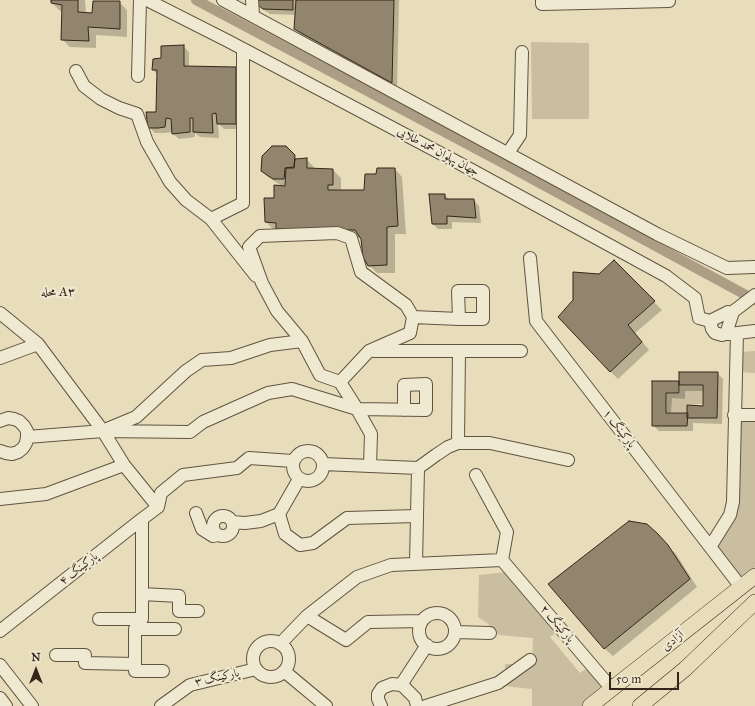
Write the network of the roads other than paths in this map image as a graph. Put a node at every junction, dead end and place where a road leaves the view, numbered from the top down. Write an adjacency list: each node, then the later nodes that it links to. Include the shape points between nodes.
1 (140, 0): 11 (street)
2 (147, 0): 8 (street, جهان پهلوان محمد طلایی)
3 (223, 0): 7 (street)
4 (252, 0): 7 (street)
5 (542, 0): 6 (street, via 542,4)
6 (669, 0)
7 (252, 15): 12 (street)
8 (243, 49): 13 (street, via 243,203); 22 (street, جهان پهلوان محمد طلایی, via 464,165 666,276 695,298 699,318)
9 (522, 52): 12 (street, via 520,135)
10 (76, 71): 13 (street, via 84,86 101,99 137,114 147,142 170,182 186,200)
11 (138, 76)
12 (508, 153): 15 (street, via 657,234 727,268)
13 (211, 220): 16 (street)
14 (530, 258): 55 (street, پارکینگ ۱, via 536,321)
15 (755, 267)
16 (262, 283): 20 (street, via 250,247 260,236 337,233 351,238 361,272 406,304); 25 (street, via 278,311)
17 (755, 295): 19 (street)
18 (0, 313): 26 (street)
19 (730, 314): 22 (street, via 728,312); 24 (street)
20 (413, 317): 21 (street); 27 (street, via 410,333)
21 (459, 319)
22 (710, 321): 24 (street, via 715,333)
23 (755, 331): 24 (street)
24 (732, 334): 34 (street)
25 (302, 341): 31 (street, via 320,375); 37 (street, via 270,345 231,358 202,360 186,371 136,417)
26 (38, 344): 30 (street); 37 (street)
27 (369, 351): 28 (street); 31 (street)
28 (459, 351): 29 (street); 39 (street)
29 (521, 351)
30 (0, 358)
31 (340, 382): 32 (street)
32 (357, 409): 33 (street); 37 (street, via 292,389 268,393 203,422 190,432); 45 (street, via 371,434)
33 (404, 410)
34 (734, 415): 35 (street); 55 (street, via 733,502 730,515)
35 (755, 415)
36 (0, 421): 38 (street, via 8,418 19,421 27,431)
37 (103, 431): 38 (street); 44 (street)
38 (27, 437): 40 (street, via 23,448 18,452 6,454)
39 (458, 443): 41 (street, via 490,443); 46 (street)
40 (0, 451)
41 (568, 460)
42 (293, 461): 43 (street, via 300,453 310,451 318,455); 48 (street, via 293,471); 50 (street, via 249,458 237,468 183,475 161,492)
43 (322, 464): 45 (street); 48 (street, via 321,473 314,480)
44 (124, 465): 49 (street, via 46,494); 50 (street)
45 (370, 466): 46 (street)
46 (418, 468): 53 (street)
47 (476, 475): 56 (street, via 507,532)
48 (299, 479): 52 (street)
49 (0, 500)
50 (158, 507): 54 (street, پارکینگ ۴)
51 (196, 513): 52 (street, via 202,529 213,536 230,534 232,522 261,521)
52 (279, 514): 53 (street, via 285,534 300,545 313,544 347,518)
53 (416, 516): 57 (street)
54 (142, 519): 60 (street); 68 (street, پارکینگ ۴)
55 (710, 547): 59 (street, پارکینگ ۱)
56 (502, 560): 57 (street); 81 (street, پارکینگ ۲)
57 (416, 564): 63 (street, via 391,565 356,577)
58 (755, 576): 59 (main road, آزادی)
59 (741, 587): 81 (main road, آزادی)
60 (142, 594): 62 (street, via 179,596 179,611); 66 (street)
61 (755, 602): 91 (main road, via 685,669)
62 (198, 611)
63 (307, 616): 65 (street, via 346,640 368,622); 71 (street)
64 (99, 619): 66 (street)
65 (422, 621): 69 (street, via 432,614 443,614 452,621); 72 (street, via 419,632)
66 (138, 624): 67 (street); 75 (street)
67 (175, 629)
68 (0, 631)
69 (455, 632): 70 (street); 72 (street, via 454,638 446,647 434,649)
70 (490, 633)
71 (280, 644): 77 (street, via 275,641 264,642 256,649 253,658); 79 (street, via 288,654)
72 (427, 645): 80 (street)
73 (56, 655): 75 (street, via 84,655 84,663)
74 (530, 660): 89 (street, via 498,683)
75 (135, 664): 78 (street, via 135,671)
76 (0, 665): 85 (street)
77 (256, 669): 79 (street, via 266,676); 86 (street, پارکینگ ۳, via 190,684)
78 (163, 671)
79 (284, 671): 87 (street)
80 (401, 684): 83 (street, via 382,688 378,694); 88 (street, via 415,698)
81 (612, 689): 90 (main road, آزادی)
82 (0, 698): 84 (street)
83 (379, 705)
84 (6, 706)
85 (32, 706)
86 (161, 706)
87 (326, 706)
88 (417, 706)
89 (426, 706)
90 (590, 706)
91 (640, 706)

